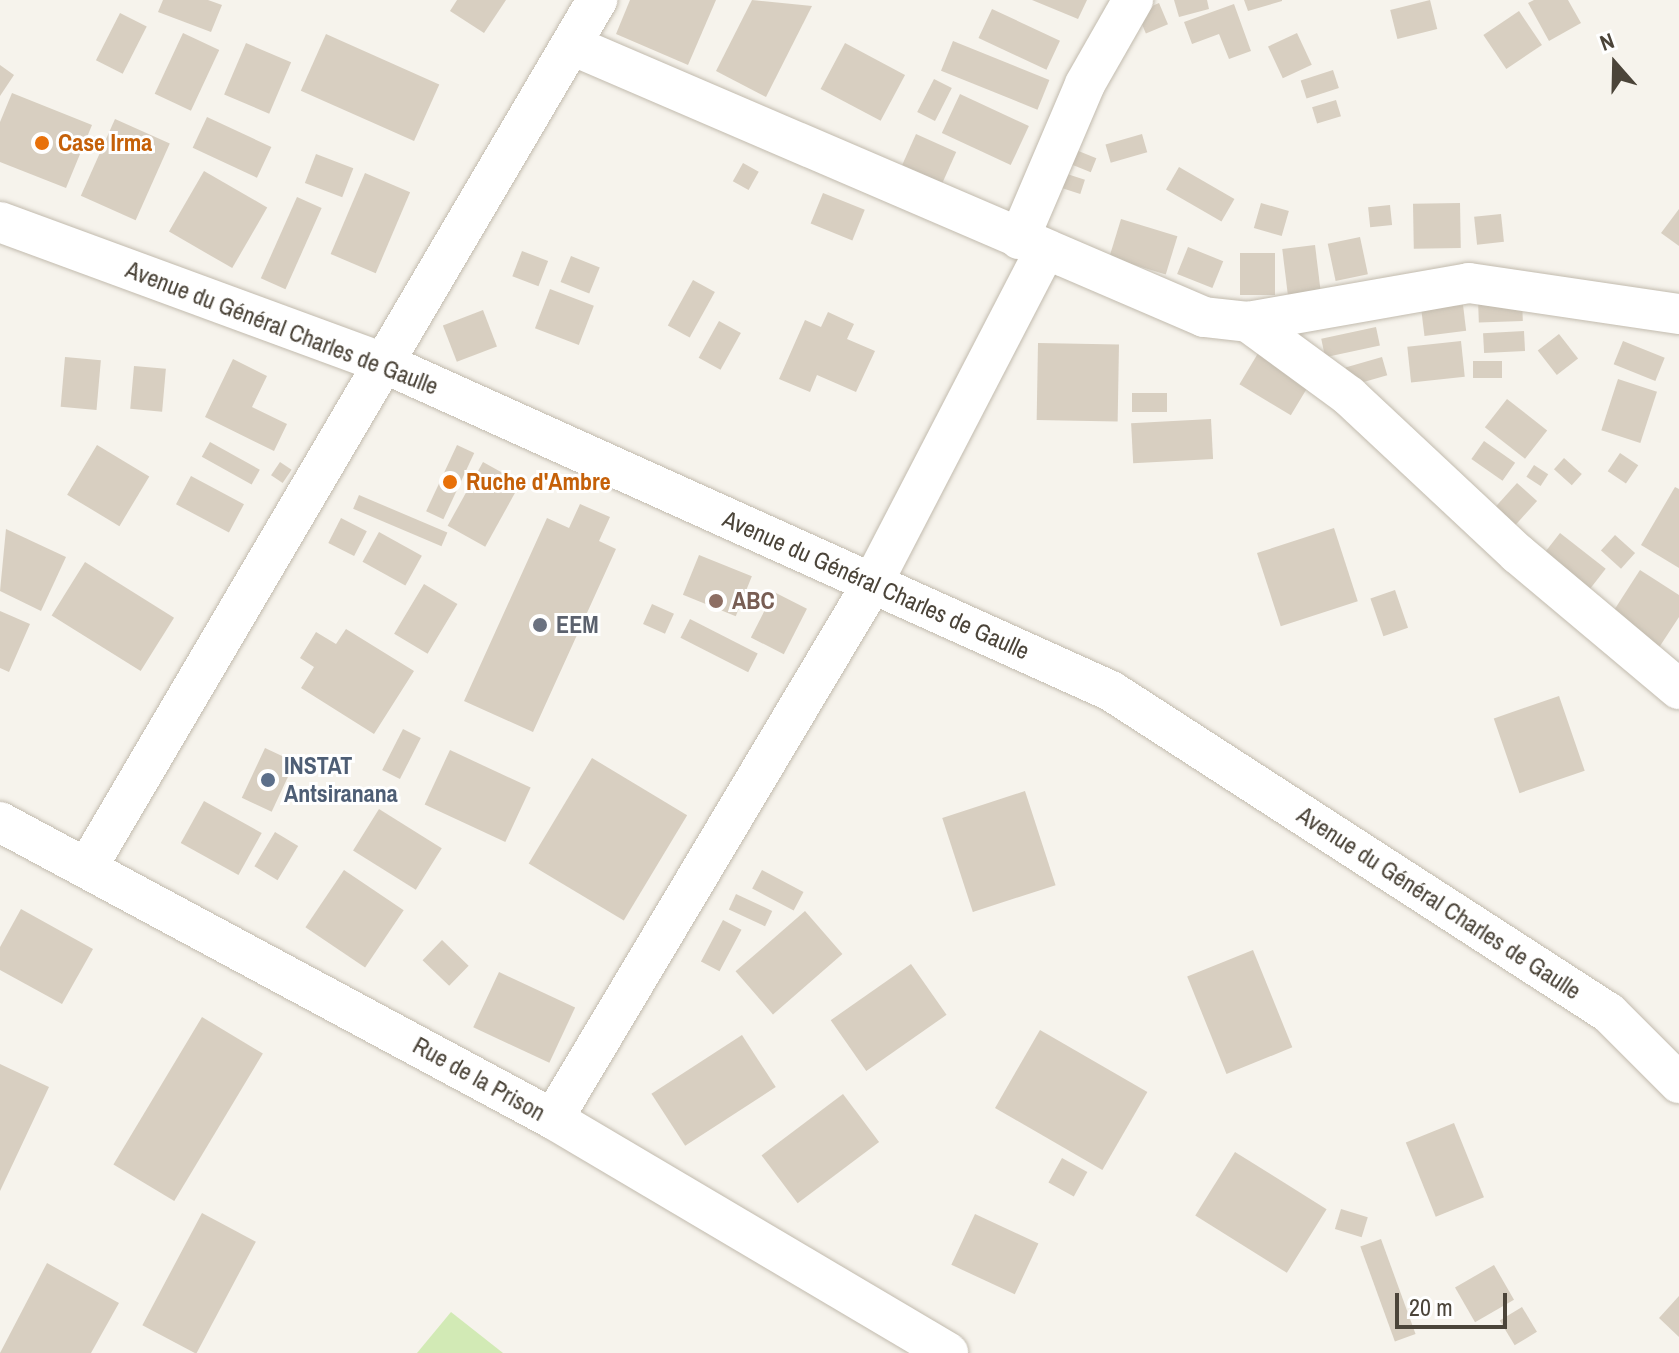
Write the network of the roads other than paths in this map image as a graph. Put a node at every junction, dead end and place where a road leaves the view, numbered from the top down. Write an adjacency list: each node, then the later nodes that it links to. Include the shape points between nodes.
1 (597, 0): 3 (street)
2 (1133, 0): 5 (street, via 1085,84)
3 (576, 47): 5 (street); 8 (street)
4 (0, 222): 8 (street, Avenue du Général Charles de Gaulle)
5 (1031, 246): 7 (street, via 1204,317); 9 (street)
6 (1679, 314): 7 (street, via 1469,283)
7 (1248, 322): 10 (street, via 1349,396 1518,554)
8 (388, 365): 9 (street, Avenue du Général Charles de Gaulle); 12 (street)
9 (872, 584): 13 (street, Avenue du Général Charles de Gaulle, via 1111,691 1609,1013); 14 (street)
10 (1679, 689)
11 (0, 822): 12 (street, Rue de la Prison)
12 (88, 866): 14 (street, Rue de la Prison)
13 (1679, 1083)
14 (553, 1119): 15 (street, Rue de la Prison)
15 (948, 1353)

